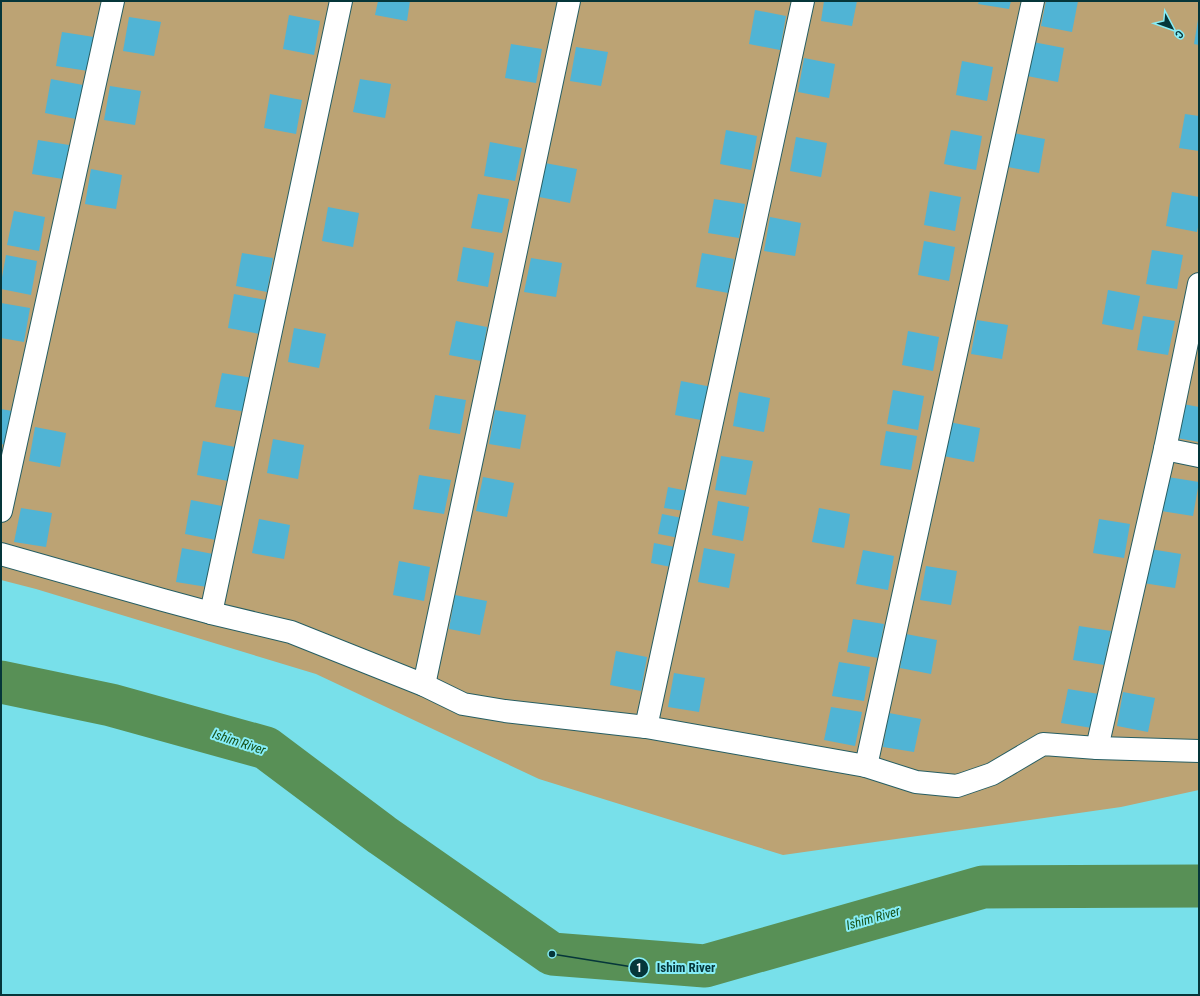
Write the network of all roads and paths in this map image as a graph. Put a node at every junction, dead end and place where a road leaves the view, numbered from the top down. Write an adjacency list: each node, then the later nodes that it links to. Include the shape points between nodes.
1 (113, 1): 9 (street)
2 (341, 1): 11 (street)
3 (569, 1): 12 (street)
4 (804, 1): 13 (street)
5 (1033, 1): 16 (street)
6 (1199, 284): 7 (street)
7 (1165, 449): 8 (street); 14 (street)
8 (1199, 456)
9 (1, 511)
10 (1, 554): 11 (street)
11 (211, 613): 12 (street, via 291,632)
12 (424, 685): 13 (street, via 463,704)
13 (646, 727): 16 (street)
14 (1097, 748): 15 (street); 16 (street, via 1044,744 992,774 957,786 916,782)
15 (1199, 751)
16 (866, 766)

